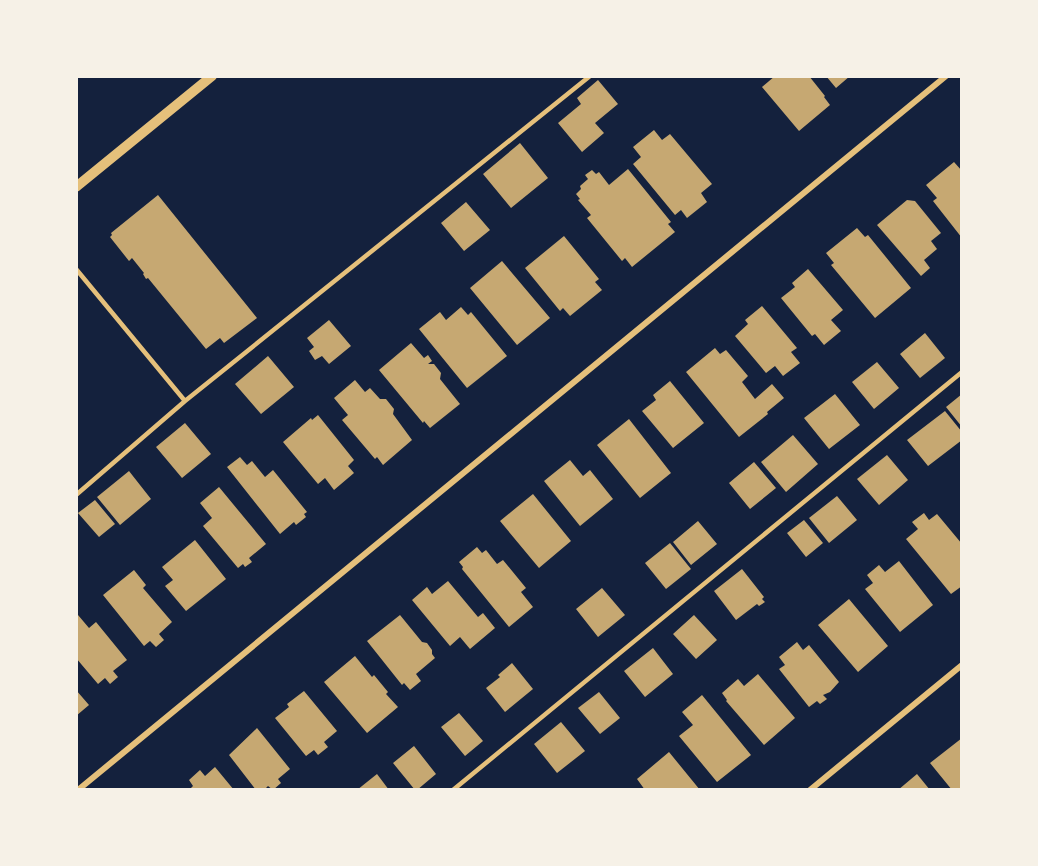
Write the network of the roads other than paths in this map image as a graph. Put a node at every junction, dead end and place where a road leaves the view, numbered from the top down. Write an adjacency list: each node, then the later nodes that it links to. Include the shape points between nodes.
1 (212, 76): 4 (street)
2 (590, 76): 7 (lane)
3 (946, 76): 10 (street)
4 (76, 188)
5 (76, 269): 7 (lane)
6 (962, 372): 11 (lane)
7 (185, 401): 8 (lane)
8 (76, 495)
9 (962, 665): 12 (street)
10 (78, 789)
11 (453, 789)
12 (810, 789)

